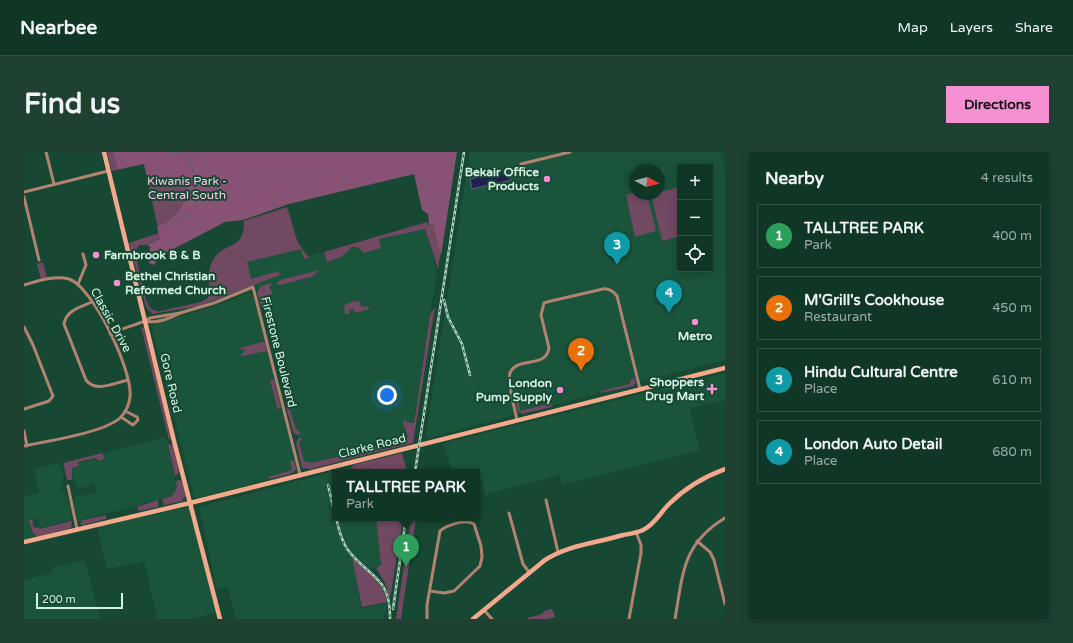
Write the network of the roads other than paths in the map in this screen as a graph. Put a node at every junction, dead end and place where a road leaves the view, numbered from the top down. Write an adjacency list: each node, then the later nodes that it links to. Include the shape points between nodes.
1 (46, 152): 6 (street)
2 (104, 152): 5 (main road, Gore Road)
3 (570, 152): 4 (street)
4 (521, 164)
5 (108, 171): 6 (street); 14 (main road, Gore Road)
6 (54, 184): 7 (street)
7 (24, 192)
8 (24, 197): 10 (street)
9 (83, 254): 11 (street, via 86,265)
10 (39, 260)
11 (78, 284): 12 (street, Classic Drive, via 61,278); 13 (street, Classic Drive)
12 (24, 285)
13 (92, 302): 16 (street, Classic Drive); 18 (street, via 71,312 65,318 64,324 86,380 96,388)
14 (146, 321): 16 (street, Firestone Boulevard); 27 (street, Firestone Boulevard, via 150,323 175,316 253,288); 30 (main road, Gore Road)
15 (24, 327): 20 (street, via 53,396 49,402)
16 (110, 334): 18 (street, Classic Drive, via 121,356)
17 (725, 368): 19 (main road, Clarke Road)
18 (128, 380): 21 (street, Classic Drive, via 130,397)
19 (640, 389): 23 (main road, Clarke Road); 23 (street, via 614,292 603,289 551,301 544,304 541,315 548,353 543,359 515,366 511,372)
20 (24, 409)
21 (125, 411): 22 (street, Classic Drive); 22 (street, via 138,420 133,425)
22 (121, 417): 25 (street, Classic Drive, via 112,425)
23 (517, 420): 27 (main road, Clarke Road)
24 (24, 431): 25 (street, Classic Drive)
25 (26, 446)
26 (725, 468): 34 (main road, via 688,487 655,521)
27 (300, 474): 30 (main road, Clarke Road)
28 (68, 486): 33 (street)
29 (546, 500): 37 (street)
30 (190, 503): 33 (main road, Clarke Road); 42 (main road, Gore Road)
31 (509, 513): 38 (street, via 523,564)
32 (725, 518): 36 (street)
33 (77, 529): 35 (main road, Clarke Road)
34 (636, 532): 37 (main road); 46 (street, via 641,545)
35 (24, 542)
36 (696, 542): 40 (street, via 710,552 714,560); 47 (street, via 684,565)
37 (558, 552): 38 (main road)
38 (529, 572): 41 (main road)
39 (430, 591): 39 (street, via 440,531 445,526 467,522 474,524 481,546 480,566 454,591); 43 (street)
40 (725, 604)
41 (484, 610): 44 (main road); 45 (street)
42 (220, 619)
43 (427, 619)
44 (474, 619)
45 (492, 619)
46 (629, 619)
47 (675, 619)

